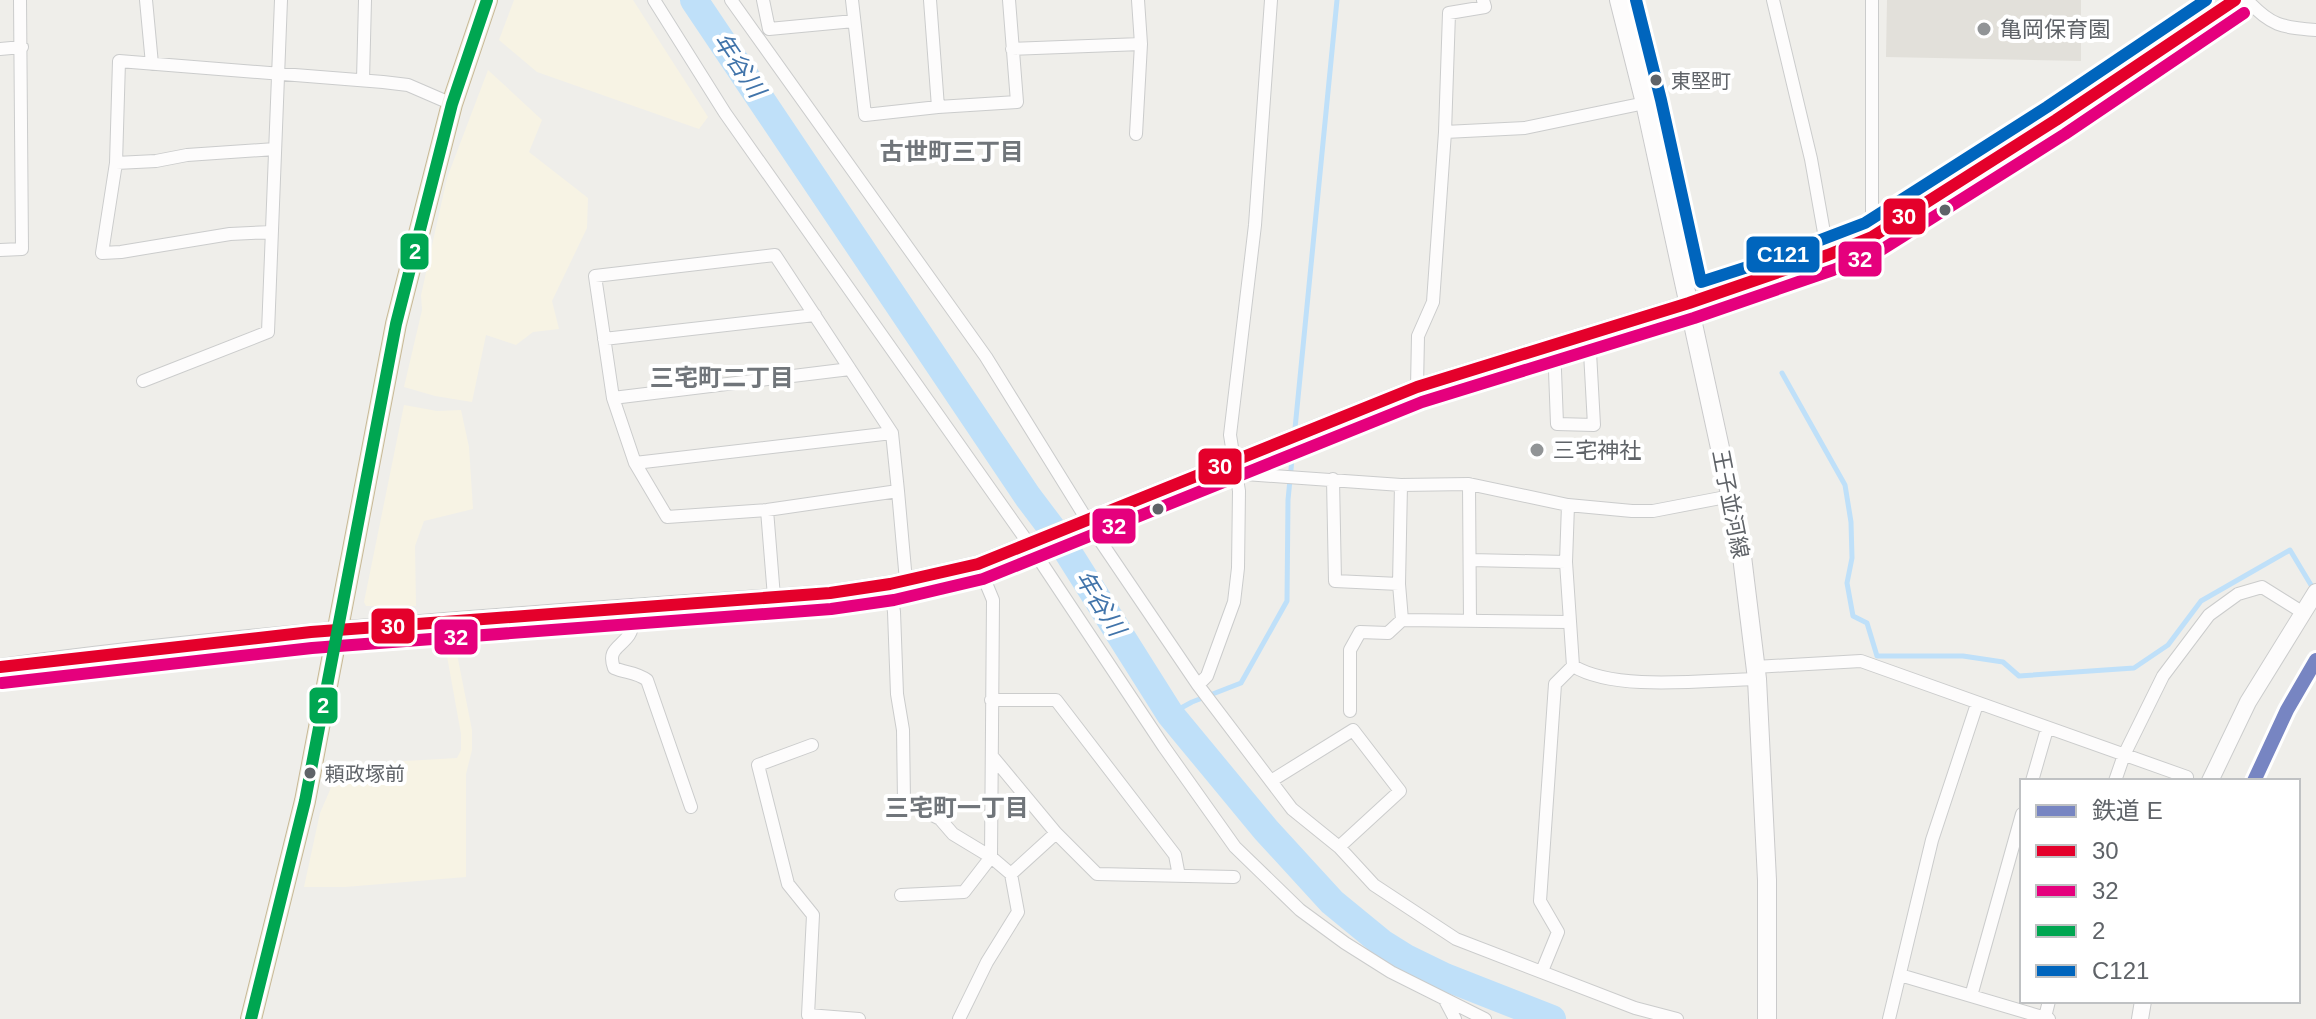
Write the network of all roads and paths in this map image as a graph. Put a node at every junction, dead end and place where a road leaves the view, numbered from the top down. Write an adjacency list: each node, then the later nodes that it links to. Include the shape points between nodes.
1 (20, 0): 23 (street)
2 (146, 0): 26 (street)
3 (281, 0): 27 (street)
4 (365, 0): 28 (street)
5 (487, 0): 30 (highway)
6 (654, 0): 60 (street, via 844,285)
7 (731, 0): 59 (street, via 986,357)
8 (763, 0): 20 (street, via 769,29)
9 (852, 0): 20 (street)
10 (930, 0): 31 (street)
11 (1009, 0): 25 (street)
12 (1138, 0): 22 (street)
13 (1271, 0): 50 (street, via 1255,225 1230,435)
14 (1483, 0): 32 (street, via 1485,7 1449,13)
15 (1619, 0): 29 (main road, 王子並河線)
16 (1773, 0): 39 (street)
17 (1872, 0): 37 (street)
18 (2235, 0): 37 (street)
19 (2247, 0): 21 (street, via 2280,27)
20 (854, 21): 31 (street, via 865,115)
21 (2316, 30)
22 (1141, 44): 25 (street); 33 (street)
23 (22, 47): 24 (street); 38 (street, via 22,249)
24 (0, 49)
25 (1012, 49): 31 (street, via 1017,102)
26 (152, 64): 27 (street); 35 (street, via 119,61)
27 (278, 74): 28 (street); 34 (street)
28 (363, 80): 30 (street, via 408,85)
29 (1645, 103): 32 (street, via 1525,128); 40 (main road, 王子並河線)
30 (452, 104): 73 (highway, via 396,324)
31 (938, 107)
32 (1445, 132): 47 (street, via 1433,302 1418,336)
33 (1136, 134)
34 (275, 149): 35 (street); 36 (street)
35 (116, 163): 36 (street, via 102,253)
36 (272, 232): 46 (street, via 268,332)
37 (1872, 237): 39 (street)
38 (0, 250)
39 (1828, 255): 40 (street)
40 (1689, 303): 42 (street); 56 (main road, 王子並河線)
41 (815, 315): 43 (street); 43 (street, via 775,255 595,276); 45 (street)
42 (1589, 334): 44 (street); 44 (street, via 1594,425 1557,424)
43 (604, 339): 48 (street)
44 (1554, 344): 47 (street)
45 (850, 369): 48 (street); 49 (street)
46 (143, 381)
47 (1417, 387): 50 (street)
48 (613, 398): 51 (street)
49 (892, 433): 51 (street); 55 (street)
50 (1233, 462): 52 (street, via 1245,474); 59 (street); 77 (street, via 1239,491 1234,602 1207,676)
51 (635, 463): 58 (street, via 667,517)
52 (1333, 479): 54 (street); 65 (street, via 1335,581)
53 (1469, 484): 54 (street); 57 (street); 61 (street)
54 (1401, 485): 65 (street)
55 (898, 491): 58 (street); 64 (street)
56 (1731, 496): 57 (street, via 1653,511); 76 (main road, 王子並河線)
57 (1568, 505): 62 (street)
58 (767, 510): 67 (street)
59 (1081, 522): 60 (street); 77 (street)
60 (1033, 542): 63 (street); 102 (street, via 1235,847 1311,918 1391,972)
61 (1470, 560): 62 (street); 71 (street)
62 (1566, 562): 72 (street)
63 (978, 564): 64 (street); 78 (street, via 993,600)
64 (898, 582): 67 (street); 94 (street, via 894,612 904,801 940,819 953,834)
65 (1399, 584): 70 (street)
66 (2316, 592): 69 (street)
67 (774, 597): 68 (street)
68 (635, 608): 73 (street); 90 (street, via 630,634 613,649 611,659 614,668 647,680)
69 (2302, 612): 83 (street, via 2262,587 2238,594 2209,615 2163,676); 88 (street, via 2248,702)
70 (1402, 620): 71 (street); 80 (street, via 1388,633 1360,632 1350,650)
71 (1470, 621): 72 (street)
72 (1569, 622): 74 (street)
73 (337, 632): 75 (street, via 133,648); 104 (highway, via 305,801)
74 (1573, 666): 76 (street, via 1617,682); 99 (street, via 1555,684 1540,901 1558,932)
75 (0, 667)
76 (1756, 673): 79 (street, via 1861,661); 110 (main road, 王子並河線, via 1767,880)
77 (1198, 685): 89 (street)
78 (991, 700): 84 (street); 96 (street, via 1056,700 1175,855)
79 (1977, 704): 81 (street); 100 (street, via 1932,840)
80 (1350, 711)
81 (2047, 729): 83 (street); 86 (street)
82 (812, 745): 105 (street, via 758,765 788,884 813,915 808,1015)
83 (2124, 755): 85 (street); 87 (street)
84 (992, 756): 92 (street); 94 (street)
85 (2187, 777)
86 (2033, 779)
87 (2116, 779)
88 (2211, 779)
89 (1271, 781): 93 (street, via 1292,809); 93 (street, via 1353,730 1400,791)
90 (691, 807)
91 (2020, 821): 101 (street)
92 (1056, 833): 95 (street); 96 (street, via 1097,874)
93 (1339, 847): 99 (street, via 1374,885 1456,939)
94 (991, 857): 95 (street); 98 (street, via 964,892)
95 (1011, 874): 106 (street, via 1018,912)
96 (1179, 876): 97 (street)
97 (1234, 877)
98 (901, 895)
99 (1542, 971): 109 (street)
100 (1900, 975): 101 (street); 111 (street)
101 (1971, 996): 103 (street)
102 (1445, 1000): 107 (street); 108 (street)
103 (2047, 1018)
104 (251, 1019)
105 (859, 1019)
106 (959, 1019)
107 (1455, 1019)
108 (1485, 1019)
109 (1677, 1019)
110 (1767, 1019)
111 (1889, 1019)

